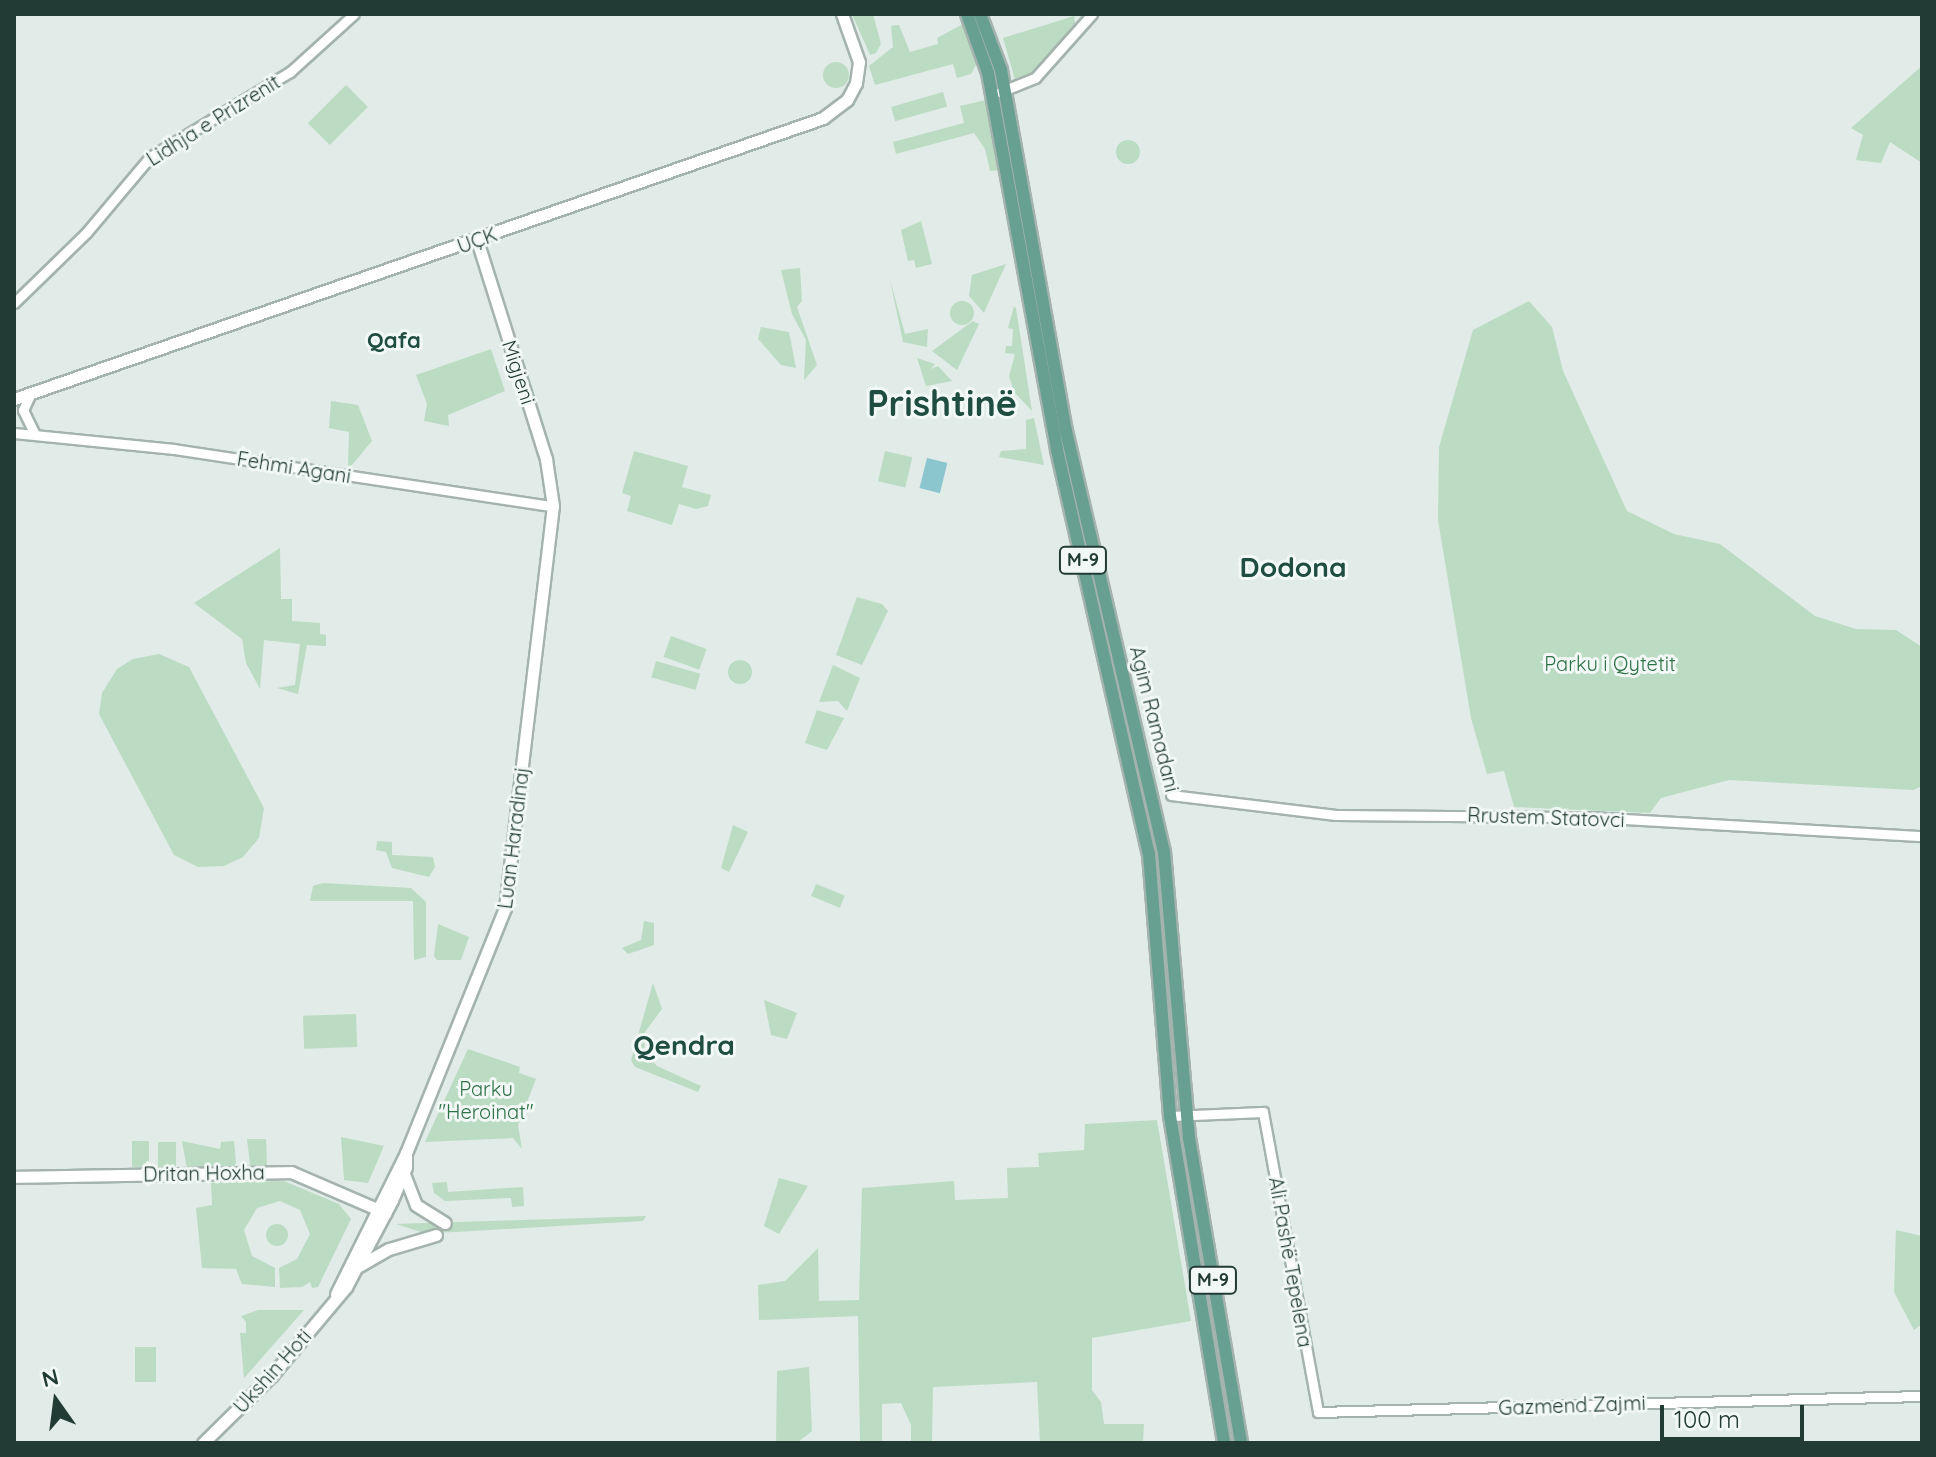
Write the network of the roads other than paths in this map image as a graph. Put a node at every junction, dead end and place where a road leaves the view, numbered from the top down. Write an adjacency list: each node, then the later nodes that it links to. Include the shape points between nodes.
1 (354, 14): 8 (street, Lidhja e Prizrenit, via 290,72 150,157 86,233)
2 (842, 14): 7 (main road, UÇK, via 859,62 852,93 833,112)
3 (967, 14): 6 (main road, Agim Ramadani / M-9)
4 (980, 14): 6 (main road, Agim Ramadani / M-9, via 993,40)
5 (1092, 14): 6 (street, via 1048,67 1024,85)
6 (999, 92): 9 (main road, Agim Ramadani / M-9)
7 (477, 240): 10 (main road, UÇK); 15 (main road, Migjeni, via 546,459)
8 (14, 303)
9 (1035, 306): 18 (main road, Agim Ramadani / M-9, via 1149,854); 19 (main road, Agim Ramadani / M-9, via 1154,798 1167,877)
10 (31, 393): 11 (main road, UÇK); 14 (street, via 23,410)
11 (14, 399)
12 (14, 425): 14 (street, Fehmi Agani)
13 (14, 433): 14 (street, Fehmi Agani)
14 (34, 433): 15 (street, Fehmi Agani)
15 (553, 506): 20 (main road, Luan Haradinaj, via 504,916)
16 (1171, 795): 17 (street, Rrustem Statovci, via 1336,815 1590,817)
17 (1922, 836)
18 (1170, 1116): 19 (street); 31 (main road, Agim Ramadani / M-9)
19 (1186, 1116): 29 (street, Ali Pashë Tepelena, via 1263,1112); 32 (main road, Agim Ramadani / M-9)
20 (406, 1153): 21 (main road, Luan Haradinaj); 23 (main road, Luan Haradinaj)
21 (404, 1173): 23 (main road, Luan Haradinaj); 24 (main road, via 416,1205)
22 (14, 1177): 23 (main road, Dritan Hoxha, via 291,1172)
23 (379, 1216): 26 (main road, Ukshin Hoti); 27 (main road, Ukshin Hoti)
24 (445, 1223)
25 (436, 1235): 26 (main road, via 389,1249)
26 (358, 1266): 27 (main road, Ukshin Hoti)
27 (336, 1294): 30 (main road, Ukshin Hoti, via 272,1375)
28 (1922, 1396): 29 (street, Gazmend Zajmi)
29 (1318, 1412)
30 (203, 1443)
31 (1224, 1443)
32 (1241, 1443)

